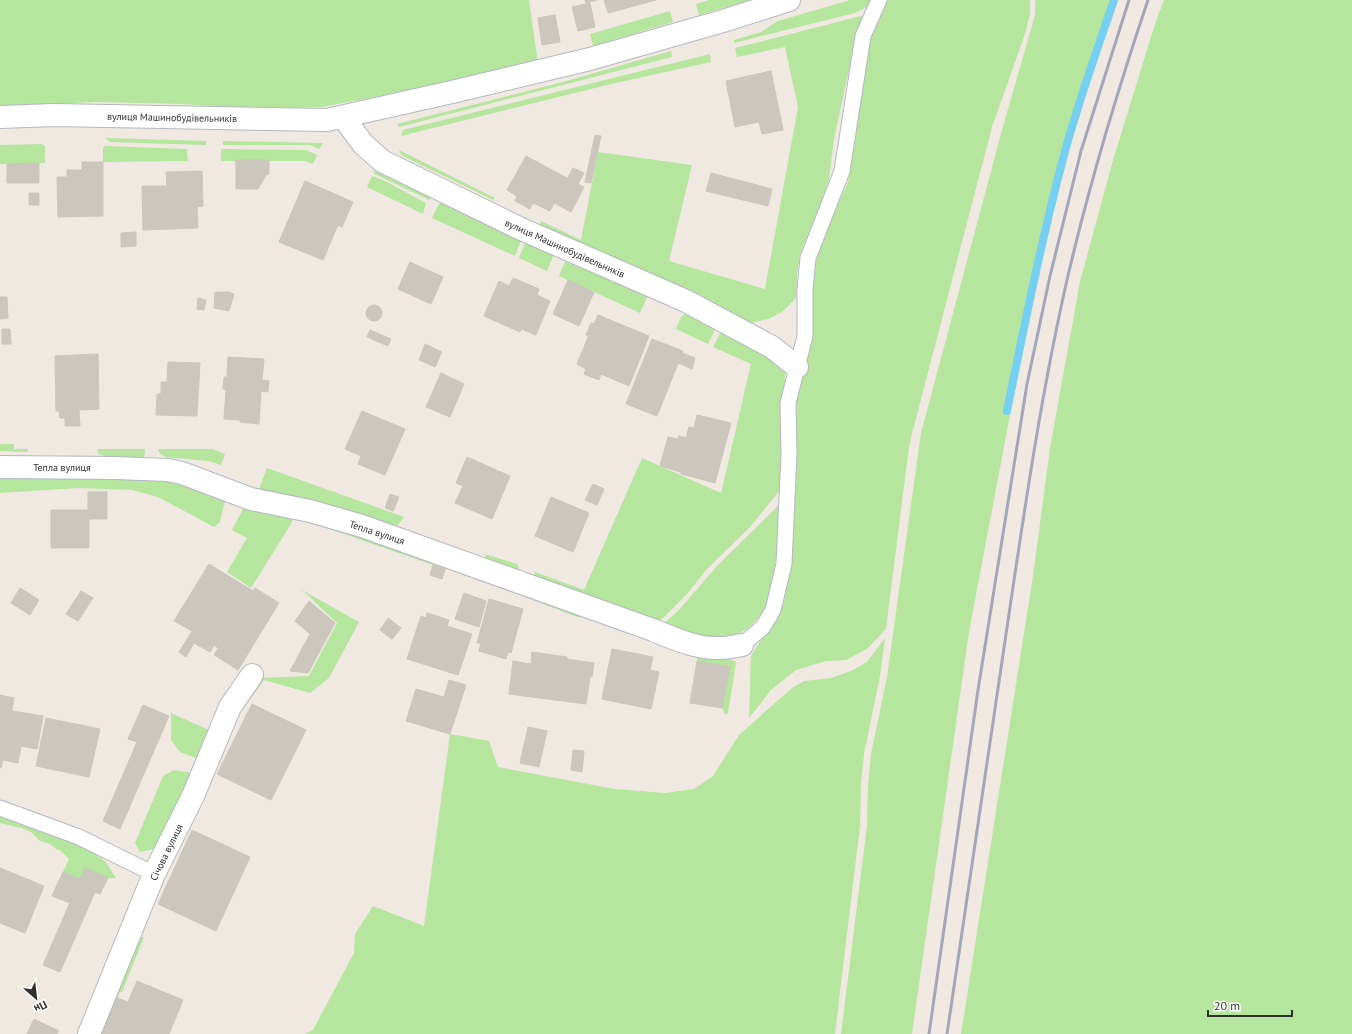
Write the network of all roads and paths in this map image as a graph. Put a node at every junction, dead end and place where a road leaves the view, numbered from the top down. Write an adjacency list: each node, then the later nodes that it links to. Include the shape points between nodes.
1 (789, 0): 4 (street, вулиця Машинобудівельників, via 590,59)
2 (879, 0): 5 (lane, via 863,36 842,171 808,258 805,336)
3 (0, 117): 4 (street, вулиця Машинобудівельників, via 54,115 327,120)
4 (343, 117): 5 (street, вулиця Машинобудівельників, via 363,144 382,161 519,228 686,301 772,347)
5 (797, 368): 7 (lane, via 788,403 789,453 784,564 773,610 763,627)
6 (0, 467): 7 (street, Тепла вулиця, via 116,468 182,473 251,499 310,511 376,531 654,630 683,643 703,648)
7 (742, 645)
8 (252, 675): 10 (street, Січова вулиця, via 230,707 193,796)
9 (0, 808): 10 (lane, via 79,837)
10 (154, 874): 11 (street, Січова вулиця)
11 (89, 1034)

